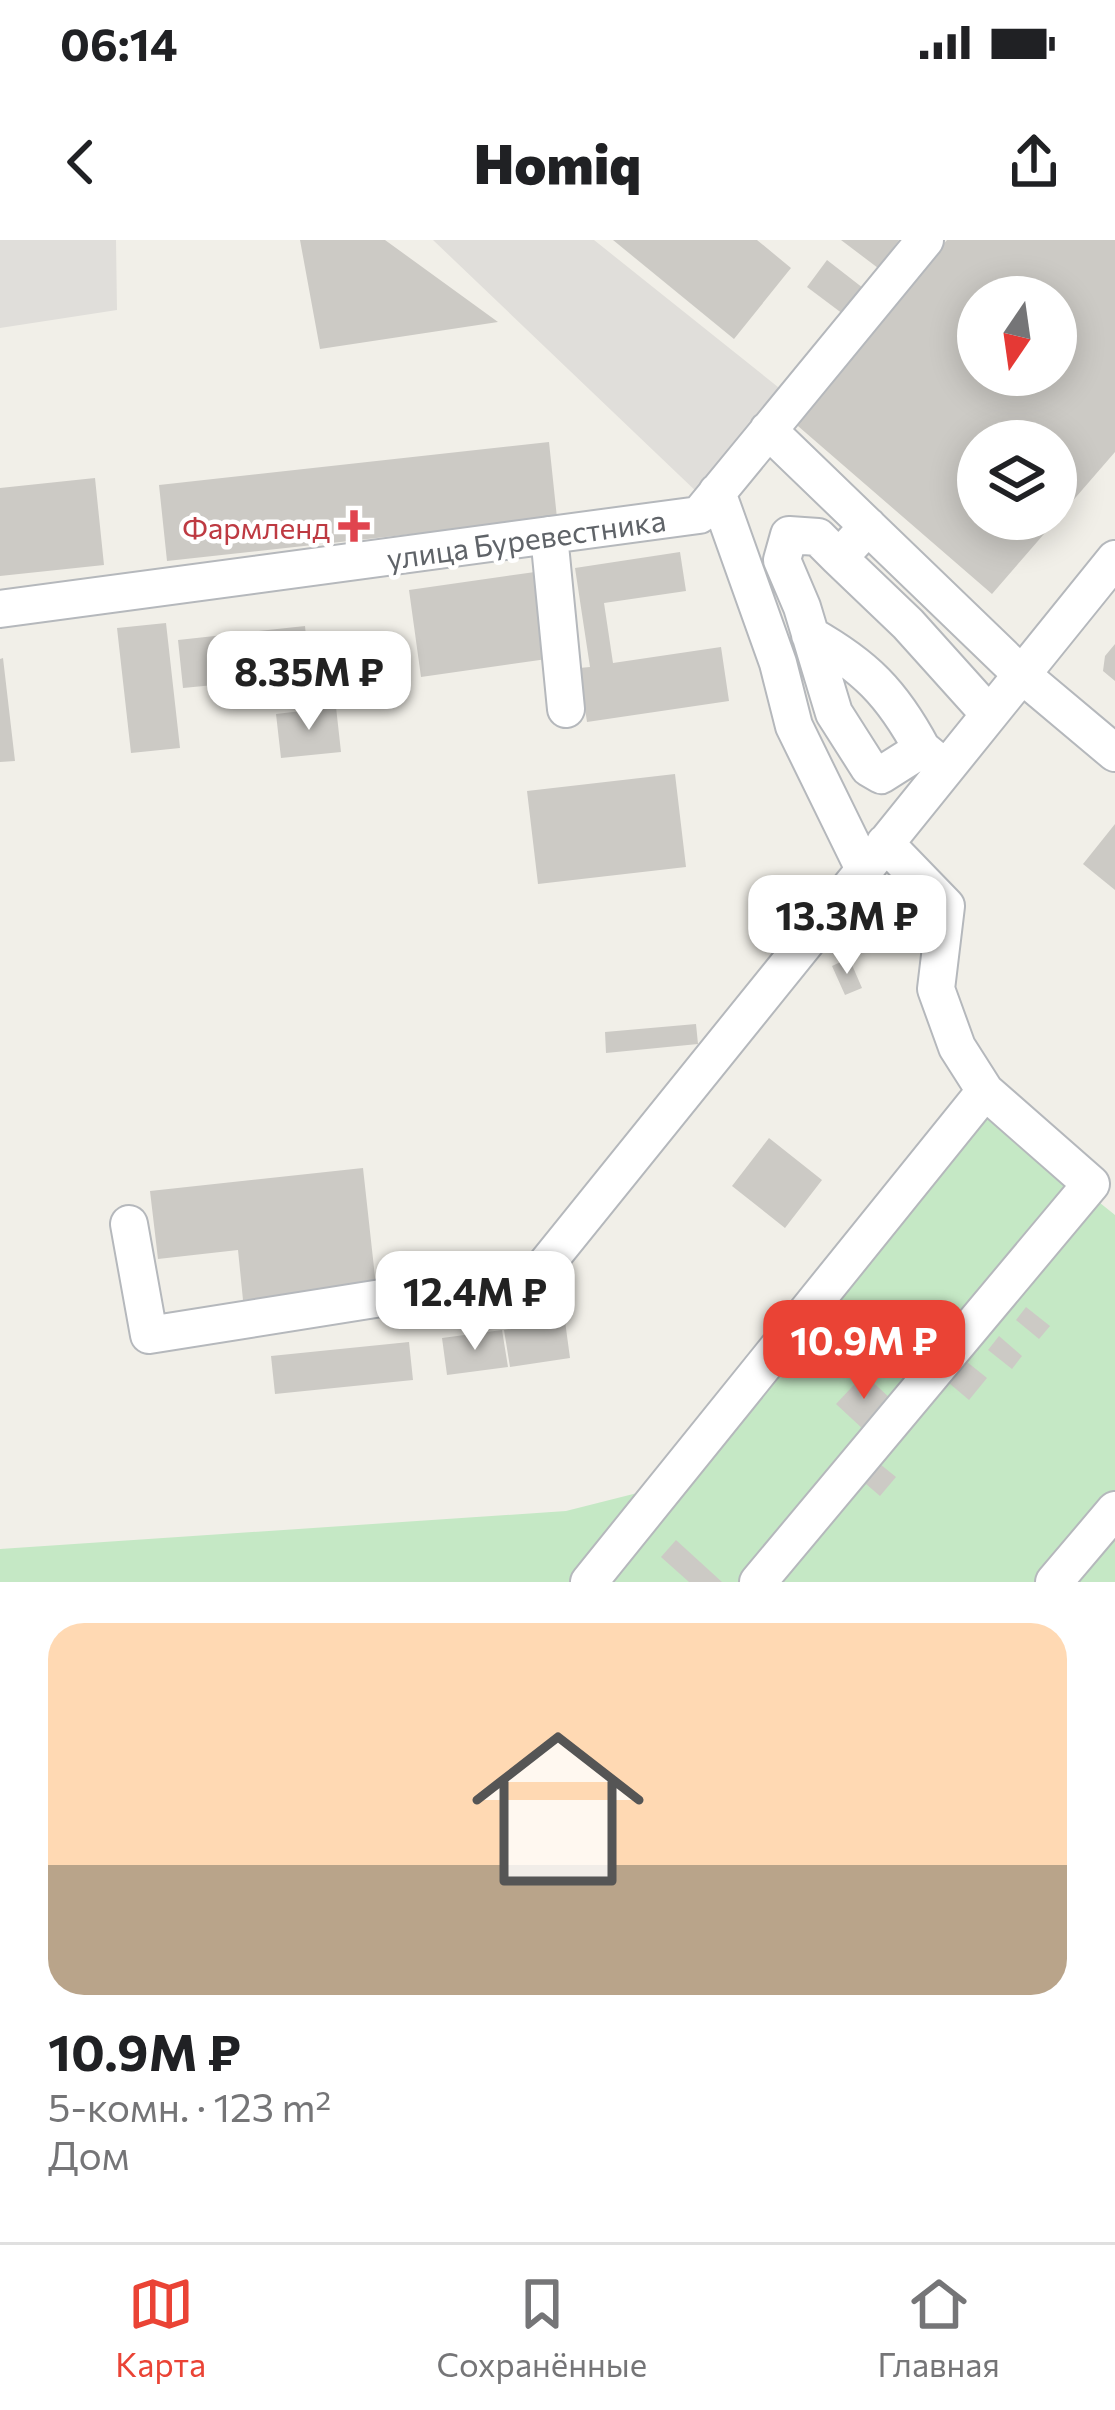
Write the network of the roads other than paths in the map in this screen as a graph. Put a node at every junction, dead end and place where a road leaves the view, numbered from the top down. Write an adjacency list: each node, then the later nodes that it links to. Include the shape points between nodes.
1 (925, 240): 2 (street, улица Буревестника)
2 (768, 430): 3 (street, улица Буревестника); 4 (street)
3 (717, 492): 5 (street, улица Буревестника, via 699,514); 15 (street, via 794,726)
4 (868, 526): 6 (street); 10 (street)
5 (549, 535): 8 (street, улица Буревестника); 11 (street)
6 (839, 557): 9 (street, via 818,537 789,535 782,560); 12 (street)
7 (1115, 559): 10 (street)
8 (0, 609)
9 (810, 634): 14 (street, via 853,659); 14 (street, via 834,712 869,768 880,776)
10 (1021, 674): 12 (street); 13 (street)
11 (566, 709)
12 (989, 714): 14 (street)
13 (1115, 753)
14 (934, 759): 15 (street)
15 (874, 856): 16 (street, via 946,906 936,989 956,1047); 18 (street, via 539,1273 148,1335)
16 (985, 1091): 17 (street); 20 (street)
17 (1103, 1193): 21 (street)
18 (129, 1224)
19 (1115, 1510): 22 (street)
20 (589, 1582)
21 (758, 1582)
22 (1054, 1582)

